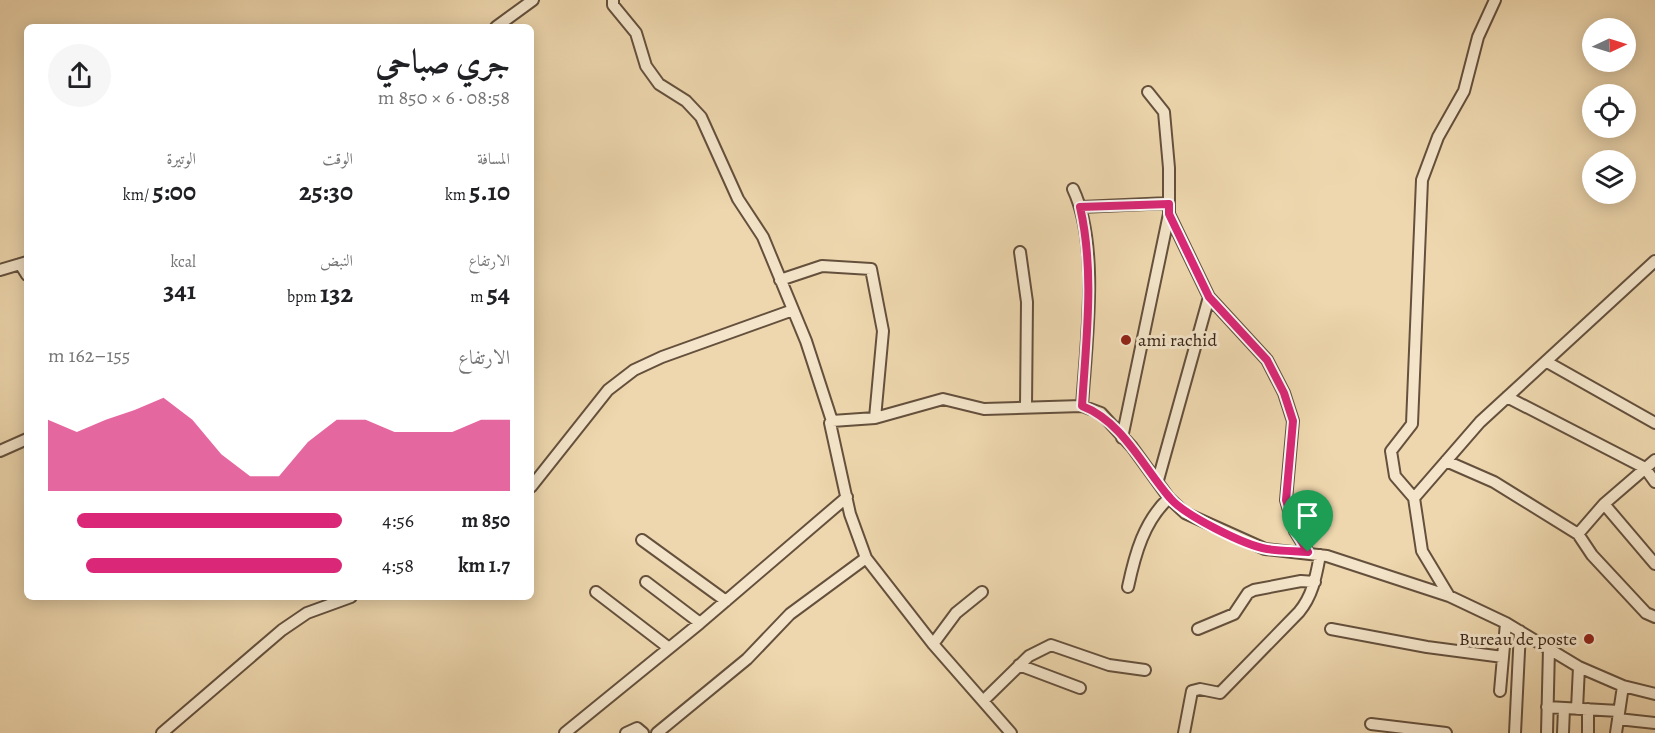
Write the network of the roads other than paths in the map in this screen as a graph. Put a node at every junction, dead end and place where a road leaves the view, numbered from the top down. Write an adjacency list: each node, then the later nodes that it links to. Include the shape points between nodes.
1 (533, 0): 5 (street)
2 (602, 0): 4 (street)
3 (1495, 0): 35 (street, via 1478,37 1464,92 1437,137 1422,180 1413,424 1391,451 1395,476)
4 (613, 3): 14 (street, via 636,33 646,66 659,84 686,101 701,117 738,199 763,237)
5 (500, 24)
6 (1148, 92): 9 (street, via 1164,112)
7 (1073, 189): 8 (street)
8 (1080, 207): 9 (street); 20 (street, via 1087,236 1088,299)
9 (1169, 209): 15 (street); 24 (street)
10 (1020, 252): 19 (street, via 1027,302)
11 (1655, 261): 17 (street)
12 (23, 263): 13 (street)
13 (0, 270)
14 (780, 280): 16 (street); 21 (street, via 822,266 871,270 883,330)
15 (1209, 297): 30 (street); 39 (street, via 1267,360 1284,393 1293,421 1286,500 1295,531)
16 (793, 310): 22 (street); 32 (street, via 634,370 608,390)
17 (1547, 362): 18 (street); 23 (street)
18 (1507, 397): 28 (street); 29 (street)
19 (1026, 406): 20 (street); 21 (street, via 984,409 944,399)
20 (1082, 406): 24 (street, via 1101,413)
21 (876, 418): 22 (street)
22 (832, 421): 33 (street)
23 (1655, 423)
24 (1122, 438): 30 (street)
25 (24, 440): 26 (street)
26 (0, 451)
27 (1655, 460): 29 (street)
28 (1446, 461): 35 (street); 37 (street, via 1494,482)
29 (1645, 468): 31 (street); 36 (street)
30 (1158, 480): 34 (street)
31 (1655, 482)
32 (534, 483)
33 (847, 497): 41 (street); 50 (street)
34 (1169, 498): 39 (street, via 1185,513 1265,549); 45 (street, via 1145,531)
35 (1414, 498): 48 (street, via 1422,550)
36 (1604, 504): 37 (street); 42 (street)
37 (1578, 534): 51 (street, via 1592,555)
38 (642, 540): 50 (street)
39 (1308, 552): 40 (street)
40 (1320, 555): 44 (street); 48 (street)
41 (866, 558): 57 (street); 81 (street, via 790,614 739,666)
42 (1655, 564)
43 (646, 582): 52 (street)
44 (1315, 582): 55 (street, via 1254,590 1234,614); 82 (street, via 1299,612 1220,693 1192,691)
45 (1128, 587)
46 (596, 592): 58 (street)
47 (982, 592): 57 (street, via 956,613)
48 (1449, 596): 53 (street)
49 (343, 600): 77 (street, via 307,614 282,630)
50 (726, 601): 52 (street)
51 (1655, 617)
52 (700, 623): 58 (street)
53 (1506, 623): 56 (street); 60 (street)
54 (1331, 628): 60 (street)
55 (1198, 629)
56 (1520, 631): 59 (street); 84 (street)
57 (933, 644): 68 (street)
58 (669, 648): 78 (street)
59 (1549, 648): 62 (street); 69 (street)
60 (1503, 657): 66 (street)
61 (1019, 665): 63 (street, via 1051,645 1109,665); 65 (street); 68 (street)
62 (1579, 667): 64 (street); 71 (street)
63 (1145, 670)
64 (1623, 686): 67 (street); 72 (street)
65 (1080, 688)
66 (1500, 691)
67 (1655, 694)
68 (983, 701): 76 (street)
69 (1547, 707): 70 (street); 85 (street)
70 (1564, 708): 71 (street); 86 (street)
71 (1582, 709): 72 (street); 87 (street)
72 (1618, 715): 73 (street); 88 (street)
73 (1655, 723): 89 (street)
74 (1371, 724): 75 (street)
75 (1391, 730): 83 (street)
76 (1006, 731)
77 (162, 733)
78 (565, 733)
79 (626, 733): 80 (street, via 637,728)
80 (643, 733)
81 (657, 733)
82 (1184, 733)
83 (1446, 733)
84 (1515, 733)
85 (1547, 733)
86 (1563, 733)
87 (1588, 733)
88 (1616, 733)
89 (1654, 733)

